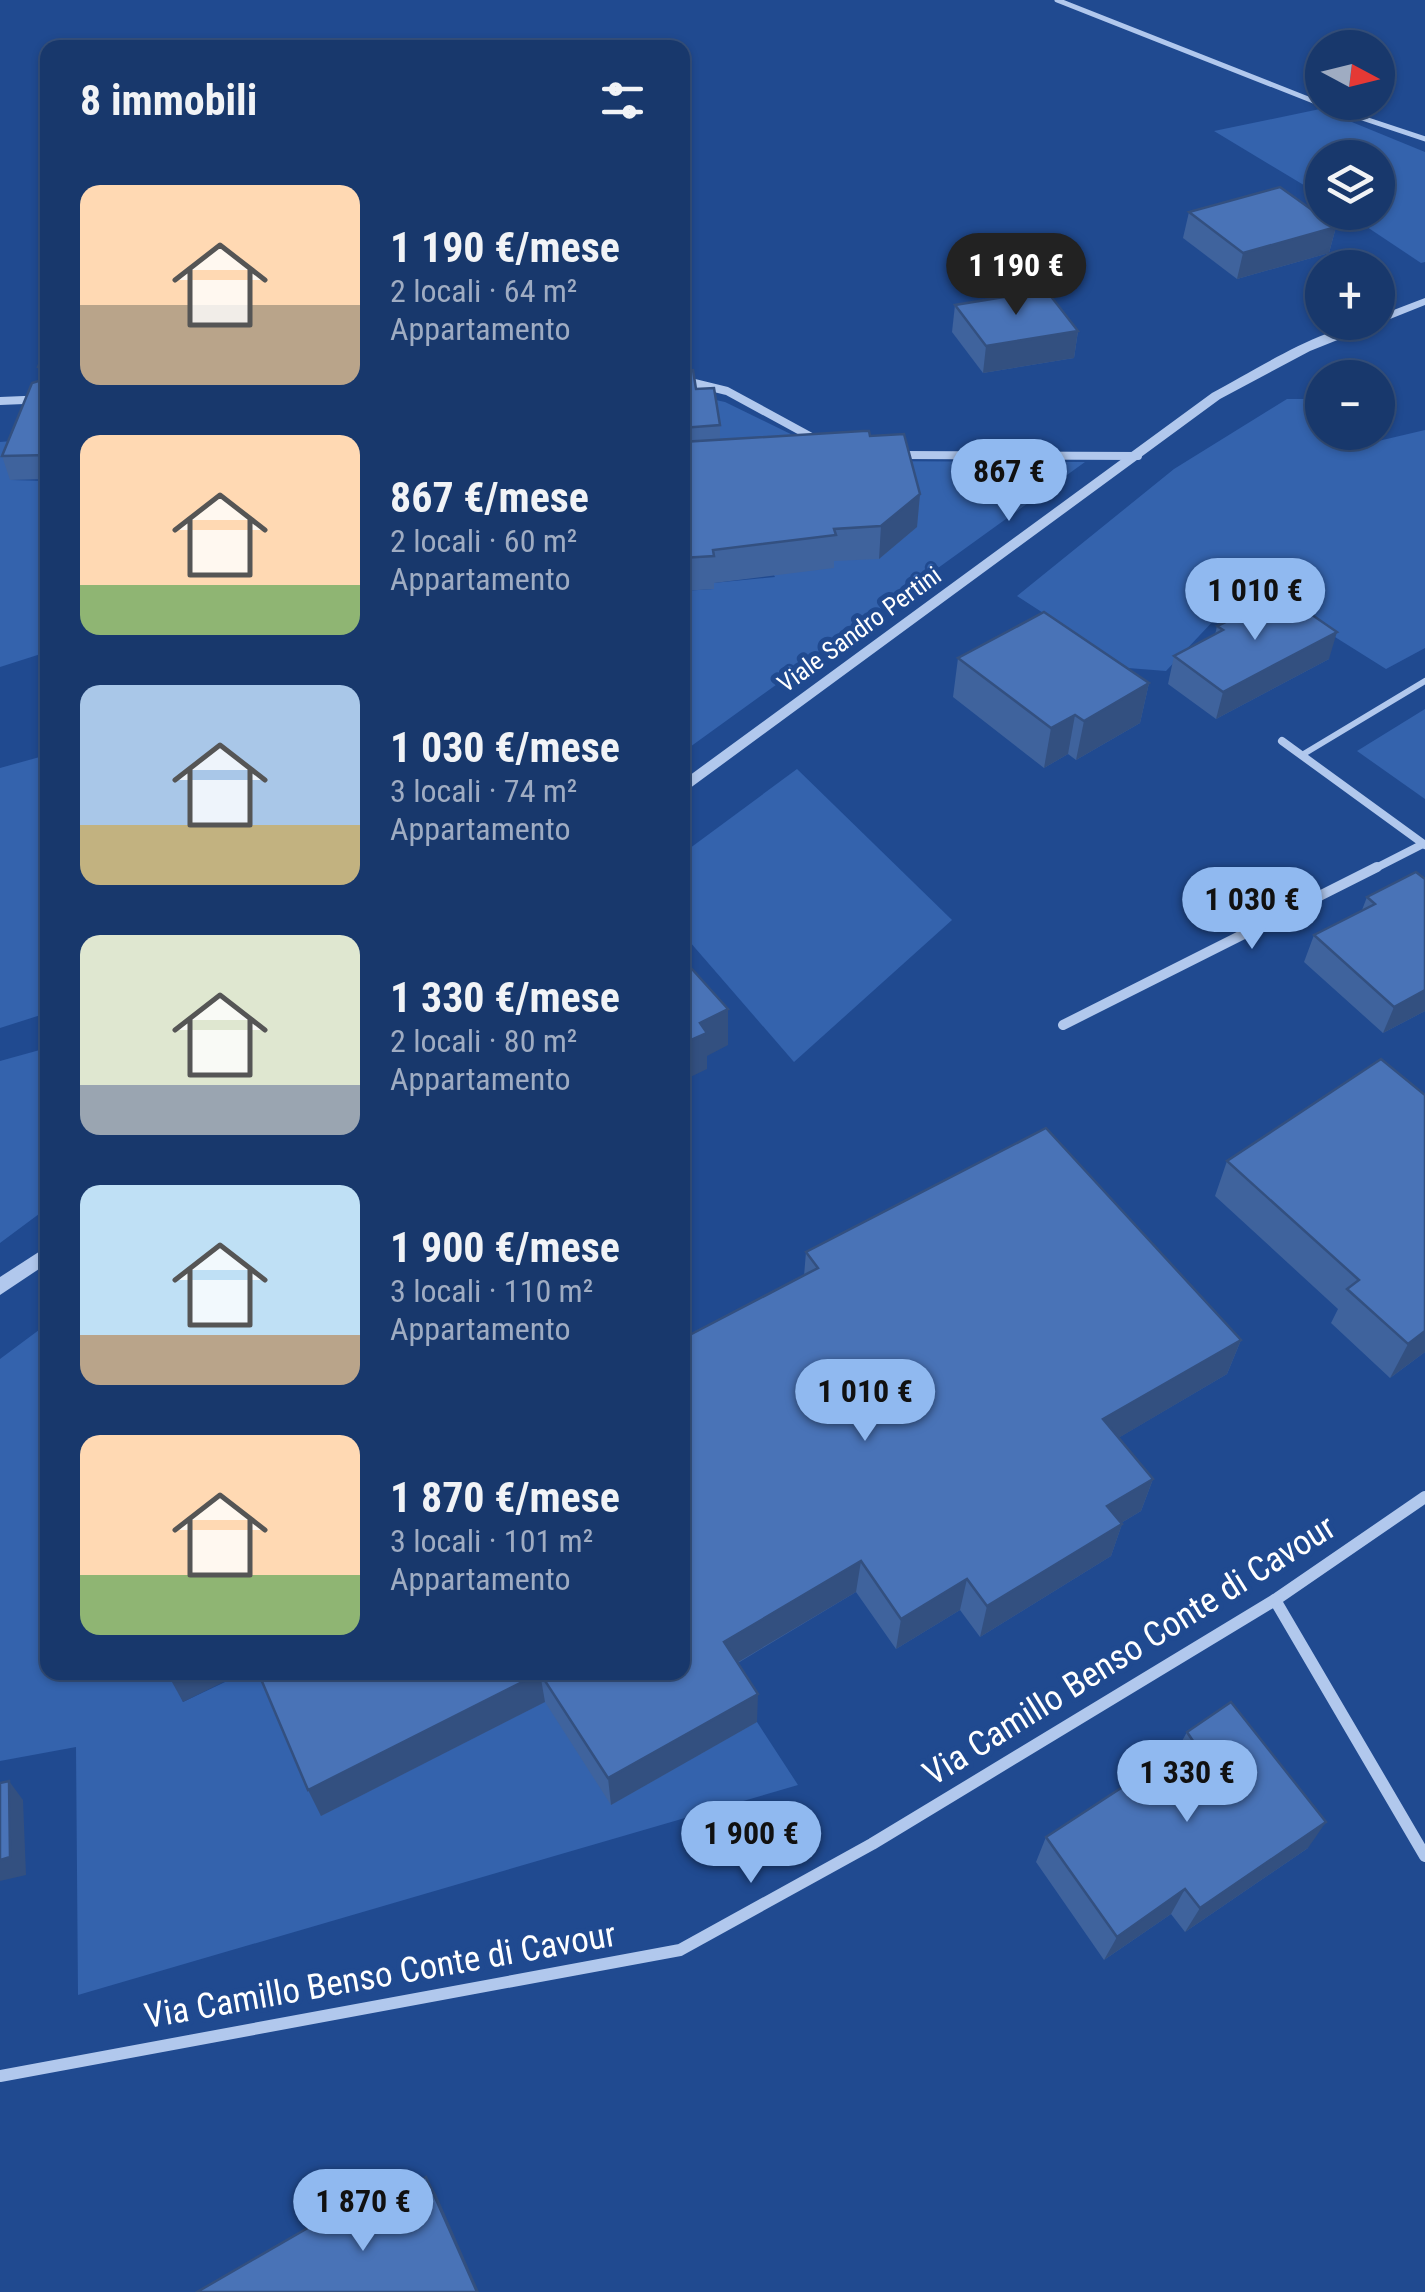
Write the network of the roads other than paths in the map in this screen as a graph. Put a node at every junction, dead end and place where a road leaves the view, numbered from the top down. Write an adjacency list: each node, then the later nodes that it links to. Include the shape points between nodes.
1 (1057, 0): 2 (lane)
2 (1425, 139)
3 (1425, 301): 4 (street, Viale Sandro Pertini)
4 (1395, 313)
5 (1326, 340): 11 (street, Viale Sandro Pertini, via 1216,396)
6 (690, 382): 9 (street, via 727,390)
7 (40, 398): 8 (street)
8 (0, 400)
9 (834, 449)
10 (885, 456): 11 (street)
11 (1138, 456): 15 (street, Viale Sandro Pertini)
12 (1425, 681): 14 (lane)
13 (1282, 741): 14 (street)
14 (1302, 755): 16 (street)
15 (690, 783)
16 (1424, 845): 17 (street)
17 (1063, 1025)
18 (40, 1259): 19 (street)
19 (0, 1288)
20 (1425, 1497): 21 (street, Via Camillo Benso Conte di Cavour)
21 (1275, 1600): 22 (street); 23 (street, Via Camillo Benso Conte di Cavour, via 872,1844 680,1950)
22 (1425, 1856)
23 (0, 2076)

